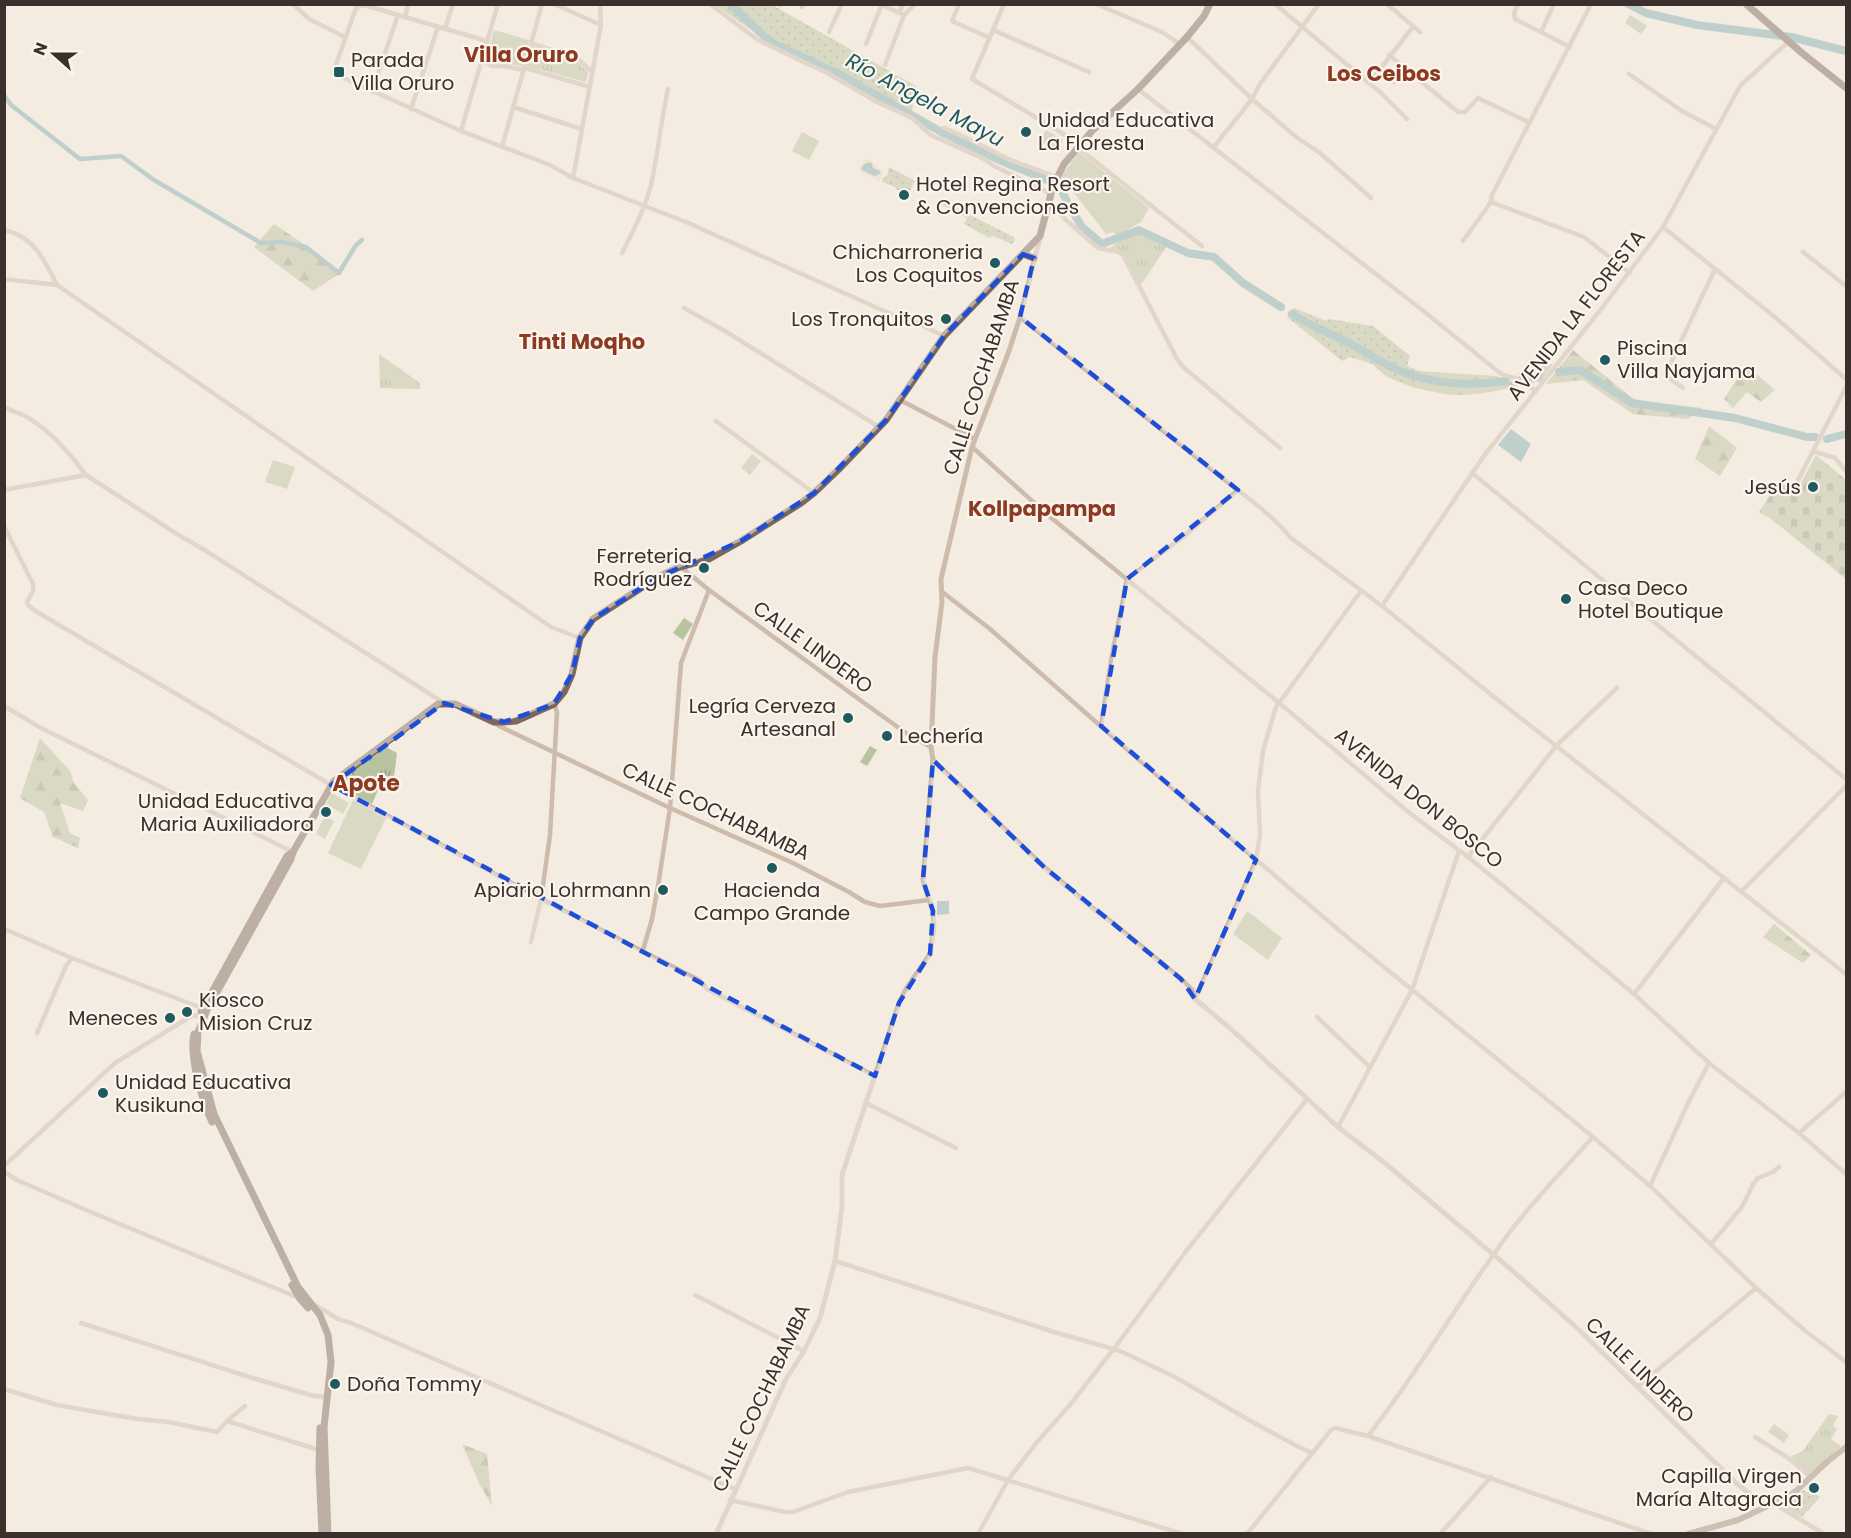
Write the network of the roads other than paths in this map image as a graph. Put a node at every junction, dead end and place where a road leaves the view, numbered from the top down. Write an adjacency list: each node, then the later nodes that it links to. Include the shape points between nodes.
1 (293, 4): 39 (street, via 309,19)
2 (350, 4): 26 (street)
3 (408, 4): 29 (street)
4 (453, 4): 34 (street)
5 (498, 4): 43 (street)
6 (542, 4): 44 (street)
7 (554, 4): 30 (street)
8 (600, 4): 30 (street)
9 (710, 4): 76 (street, via 758,40 912,118 931,135 994,166)
10 (842, 4): 36 (street)
11 (903, 4): 27 (street)
12 (915, 4): 27 (street)
13 (959, 4): 41 (street, via 952,21)
14 (1004, 4): 35 (street)
15 (1096, 4): 45 (street, via 1162,32)
16 (1210, 4): 40 (main road, CALLE COCHABAMBA)
17 (1275, 4): 33 (street)
18 (1319, 4): 33 (street)
19 (1387, 4): 32 (street)
20 (1518, 4): 38 (street, via 1515,19)
21 (1554, 4): 38 (street)
22 (1591, 4): 47 (street)
23 (1746, 4): 42 (main road)
24 (882, 5): 27 (street); 46 (street)
25 (378, 7): 26 (street); 28 (street)
26 (356, 8): 39 (street)
27 (902, 14): 50 (street)
28 (398, 15): 29 (street); 62 (street)
29 (405, 17): 31 (street)
30 (601, 25): 53 (street)
31 (438, 27): 34 (street); 65 (street)
32 (1413, 27): 37 (street); 48 (street)
33 (1302, 28): 57 (street); 63 (street)
34 (445, 29): 43 (street)
35 (993, 30): 41 (street); 54 (street)
36 (829, 32)
37 (1420, 32)
38 (1541, 32): 47 (street)
39 (345, 37): 62 (street, via 333,73)
40 (1187, 37): 45 (main road, CALLE COCHABAMBA); 63 (street)
41 (990, 38): 72 (street, via 972,78)
42 (1788, 40): 59 (main road); 70 (street, AVENIDA LA FLORESTA, via 1740,86)
43 (487, 41): 49 (street)
44 (531, 43): 51 (street); 53 (street, via 578,59)
45 (1180, 44): 61 (main road, CALLE COCHABAMBA)
46 (866, 45)
47 (1570, 47): 67 (street)
48 (1389, 55): 52 (street); 57 (street)
49 (482, 60): 51 (street, via 492,66); 71 (street)
50 (885, 65)
51 (525, 68): 58 (street); 64 (street)
52 (1404, 69): 56 (street); 67 (street, via 1458,112 1465,112 1478,98)
53 (592, 72): 58 (street)
54 (1089, 72)
55 (1629, 74): 70 (street)
56 (1394, 82)
57 (1369, 83): 66 (street)
58 (590, 87): 69 (street)
59 (1846, 88)
60 (668, 89): 80 (street)
61 (1138, 89): 72 (main road, CALLE COCHABAMBA); 74 (street)
62 (372, 92): 65 (street)
63 (1252, 99): 74 (street); 77 (street)
64 (513, 107): 69 (street); 73 (street)
65 (411, 109): 71 (street)
66 (1407, 119)
67 (1530, 123): 78 (street)
68 (944, 128): 76 (street)
69 (582, 129): 75 (street)
70 (1716, 129): 81 (street, AVENIDA LA FLORESTA)
71 (461, 131): 73 (street)
72 (1078, 146): 76 (main road, CALLE COCHABAMBA); 85 (street)
73 (502, 147): 75 (street)
74 (1213, 148): 101 (street, via 1495,369)
75 (573, 178): 80 (street)
76 (1054, 184): 79 (main road, CALLE COCHABAMBA)
77 (1371, 198)
78 (1491, 202): 84 (street); 91 (street, via 1584,237)
79 (1049, 204): 83 (main road, CALLE COCHABAMBA); 108 (street, via 1098,248 1123,255 1183,367)
80 (644, 206): 87 (street); 97 (street)
81 (1663, 227): 90 (street); 91 (street, AVENIDA LA FLORESTA)
82 (4, 230): 93 (street, via 31,243)
83 (1040, 236): 88 (main road); 89 (street, CALLE COCHABAMBA)
84 (1463, 241)
85 (1202, 246)
86 (1803, 252): 94 (street)
87 (622, 253)
88 (1023, 254): 89 (main road); 97 (main road)
89 (1034, 258): 96 (street, CALLE COCHABAMBA)
90 (1715, 270): 98 (street); 100 (street, via 1665,375)
91 (1630, 273): 101 (street, AVENIDA LA FLORESTA)
92 (4, 279): 93 (street)
93 (57, 285): 124 (street, via 551,627)
94 (1846, 286)
95 (684, 308): 105 (street)
96 (1020, 317): 106 (street, CALLE COCHABAMBA); 115 (street)
97 (944, 336): 102 (main road)
98 (1846, 379)
99 (1846, 387): 109 (street)
100 (1683, 388)
101 (1536, 391): 111 (street, AVENIDA LA FLORESTA)
102 (900, 400): 105 (main road); 106 (street)
103 (4, 407): 112 (street, via 40,426)
104 (716, 421): 116 (street)
105 (879, 427): 116 (main road)
106 (975, 439): 107 (street, CALLE COCHABAMBA)
107 (972, 447): 119 (street, AVENIDA DON BOSCO); 121 (street, CALLE COCHABAMBA)
108 (1280, 448)
109 (1813, 451): 110 (street, via 1835,458); 113 (street)
110 (1846, 471)
111 (1472, 473): 123 (street, AVENIDA LA FLORESTA); 136 (street)
112 (86, 475): 114 (street); 127 (street)
113 (1795, 486)
114 (4, 490)
115 (1238, 490): 119 (street); 122 (street, via 1291,538)
116 (814, 493): 118 (main road, via 709,559)
117 (4, 526): 137 (street, via 33,584 27,605)
118 (681, 567): 120 (street, CALLE LINDERO); 124 (main road, via 658,577 593,619)
119 (1127, 579): 126 (street, AVENIDA DON BOSCO); 131 (street)
120 (709, 590): 133 (street, CALLE LINDERO, via 910,736); 139 (street, via 681,663)
121 (941, 591): 131 (street); 133 (street, CALLE COCHABAMBA)
122 (1361, 591): 123 (street); 126 (street)
123 (1382, 606): 132 (street)
124 (580, 638): 128 (main road, via 572,674)
125 (1617, 688): 132 (street)
126 (1278, 702): 140 (street, AVENIDA DON BOSCO); 143 (street, via 1263,752)
127 (444, 703): 130 (main road); 137 (main road, via 434,706)
128 (554, 705): 130 (main road, via 516,721); 134 (street)
129 (4, 706): 141 (street)
130 (494, 722): 134 (street, CALLE COCHABAMBA)
131 (1101, 726): 143 (street)
132 (1557, 745): 142 (street); 144 (street)
133 (932, 747): 135 (street, CALLE COCHABAMBA)
134 (554, 752): 139 (street, CALLE COCHABAMBA); 146 (street)
135 (933, 760): 147 (street, CALLE COCHABAMBA, via 923,880); 155 (street, CALLE LINDERO, via 1044,867 1181,979)
136 (1846, 779)
137 (331, 785): 141 (main road); 146 (street)
138 (1846, 786): 145 (street)
139 (670, 808): 147 (street, CALLE COCHABAMBA, via 793,863 865,902 880,906); 150 (street, via 652,919)
140 (1459, 851): 142 (street, AVENIDA DON BOSCO); 153 (street)
141 (293, 852): 156 (main road, via 287,856)
142 (1468, 857): 154 (street, AVENIDA DON BOSCO)
143 (1256, 860): 153 (street); 155 (street)
144 (1724, 878): 145 (street); 154 (street)
145 (1742, 892): 152 (street)
146 (542, 899): 149 (street); 150 (street)
147 (929, 900): 162 (street, CALLE COCHABAMBA, via 934,919 930,954 899,1003)
148 (4, 929): 151 (street)
149 (531, 942)
150 (643, 950): 162 (street, via 699,980 707,989)
151 (72, 958): 156 (street); 159 (street)
152 (1846, 974)
153 (1412, 990): 161 (street); 169 (street)
154 (1634, 994): 160 (street, AVENIDA DON BOSCO)
155 (1195, 999): 165 (street, CALLE LINDERO)
156 (205, 1009): 157 (main road)
157 (201, 1017): 171 (street, via 193,1015 115,1063); 181 (main road, via 197,1051 213,1114)
158 (1317, 1017): 161 (street)
159 (37, 1033)
160 (1709, 1063): 168 (street, AVENIDA DON BOSCO); 175 (street)
161 (1370, 1067): 167 (street)
162 (875, 1076): 166 (street, CALLE COCHABAMBA)
163 (1846, 1092): 164 (street)
164 (1844, 1098): 168 (street)
165 (1307, 1099): 167 (street, CALLE LINDERO); 183 (street)
166 (866, 1103): 170 (street); 178 (street, CALLE COCHABAMBA, via 842,1175)
167 (1338, 1127): 177 (street, CALLE LINDERO)
168 (1799, 1133): 174 (street, AVENIDA DON BOSCO)
169 (1593, 1137): 175 (street); 177 (street)
170 (956, 1148)
171 (4, 1166)
172 (1779, 1167): 176 (street, via 1758,1178 1742,1207)
173 (4, 1172): 181 (street, via 93,1214)
174 (1846, 1174)
175 (1650, 1186): 176 (street)
176 (1711, 1244): 179 (street)
177 (1494, 1255): 186 (street, CALLE LINDERO); 191 (street)
178 (835, 1261): 183 (street); 184 (street, CALLE COCHABAMBA, via 820,1318)
179 (1756, 1288): 185 (street); 186 (street)
180 (695, 1295): 184 (street)
181 (304, 1300): 188 (main road, via 320,1315 328,1335 331,1362); 199 (street, via 338,1319)
182 (81, 1323): 188 (street)
183 (1113, 1350): 195 (street, via 1173,1376); 198 (street)
184 (804, 1351): 199 (street, CALLE COCHABAMBA, via 786,1379)
185 (1846, 1362)
186 (1637, 1387): 202 (street, CALLE LINDERO, via 1736,1484)
187 (4, 1389): 190 (street, via 57,1405 209,1431 217,1432)
188 (324, 1397): 194 (main road)
189 (245, 1406): 190 (street)
190 (227, 1421): 194 (street)
191 (1368, 1436): 195 (street, via 1335,1428); 196 (street)
192 (1755, 1437): 197 (street)
193 (1846, 1447): 197 (main road)
194 (322, 1451): 203 (main road); 204 (main road)
195 (1312, 1453): 208 (street)
196 (1491, 1477): 209 (street); 210 (street)
197 (1811, 1477): 201 (main road, via 1796,1491)
198 (1008, 1480): 200 (street, via 968,1468 848,1492 793,1512); 206 (street); 207 (street)
199 (735, 1489): 200 (street, CALLE COCHABAMBA)
200 (730, 1500): 205 (street, CALLE COCHABAMBA)
201 (1773, 1503): 202 (main road); 212 (street)
202 (1766, 1506): 211 (main road, via 1738,1520)
203 (322, 1533)
204 (328, 1533)
205 (716, 1533)
206 (978, 1533)
207 (1183, 1533)
208 (1247, 1533)
209 (1440, 1533)
210 (1651, 1533)
211 (1688, 1533)
212 (1824, 1533)

